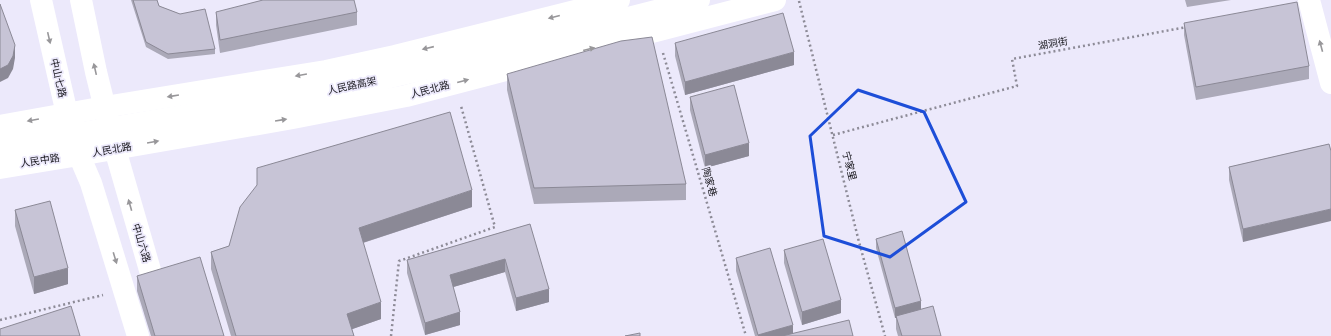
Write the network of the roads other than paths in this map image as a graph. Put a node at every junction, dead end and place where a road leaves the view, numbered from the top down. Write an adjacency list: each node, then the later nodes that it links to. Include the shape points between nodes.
1 (41, 0): 9 (main road, 中山七路, one-way to 9)
2 (81, 0): 8 (main road, one-way to 2)
3 (619, 0): 8 (main road, one-way to 8, via 326,71)
4 (699, 0): 11 (main road, 人民路高架, via 352,86)
5 (775, 0): 12 (main road, 人民北路, one-way to 5, via 406,96)
6 (1309, 0): 7 (main road, one-way to 6)
7 (1331, 84)
8 (105, 107): 9 (main road); 12 (main road)
9 (66, 114): 10 (main road, one-way to 10); 13 (main road, 中山七路)
10 (0, 126)
11 (0, 147)
12 (115, 149): 13 (main road, 人民北路); 16 (main road, 中山六路, one-way to 12)
13 (80, 155): 14 (main road, 人民中路); 15 (main road, one-way to 15)
14 (0, 168)
15 (138, 336)
16 (169, 336)

